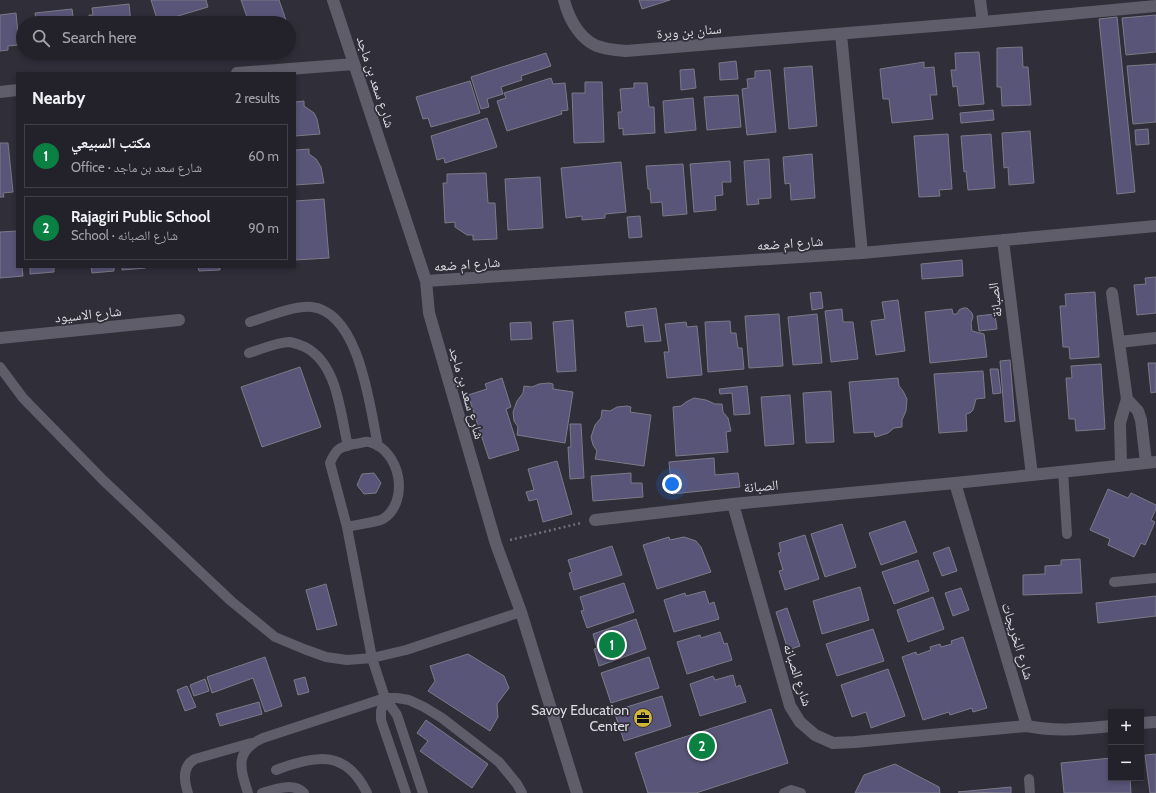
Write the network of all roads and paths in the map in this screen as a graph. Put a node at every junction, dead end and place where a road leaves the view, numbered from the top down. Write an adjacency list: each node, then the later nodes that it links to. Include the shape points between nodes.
1 (333, 0): 7 (street, شارع سعد بن ماجد)
2 (564, 0): 6 (street, سنان بن وبرة, via 576,29 588,41 602,48 626,50)
3 (980, 0): 5 (street)
4 (1156, 6): 5 (street, سنان بن وبرة)
5 (983, 22): 6 (street, سنان بن وبرة)
6 (841, 34): 13 (street)
7 (354, 64): 8 (street); 14 (street, شارع سعد بن ماجد)
8 (251, 72)
9 (16, 90): 10 (street)
10 (0, 92)
11 (1156, 226): 12 (street, شارع ام ضعه)
12 (1003, 240): 13 (street, شارع ام ضعه); 29 (street, الصبانة)
13 (862, 253): 14 (street, شارع ام ضعه)
14 (426, 282): 35 (street, شارع سعد بن ماجد, via 429,313)
15 (1112, 293): 20 (street)
16 (179, 320): 18 (street, شارع الاسيود)
17 (250, 322): 25 (lane, via 288,310 311,307 327,311 334,316 347,333 360,364)
18 (0, 338)
19 (1156, 338): 20 (street)
20 (1120, 342): 23 (street)
21 (249, 353): 24 (lane, via 292,342 319,357 334,384)
22 (0, 367): 39 (lane, via 23,398 103,480 231,601 275,636 326,657 347,660)
23 (1127, 399): 26 (street, via 1138,411); 27 (street, via 1120,424)
24 (348, 446): 25 (lane, via 368,442); 33 (lane, via 340,447 330,463)
25 (378, 446): 33 (lane, via 392,458 396,469 398,496 391,510 382,519)
26 (1151, 462): 27 (street, الصبانة)
27 (1121, 465): 28 (street, الصبانة)
28 (1063, 472): 29 (street, الصبانة); 34 (lane)
29 (1032, 475): 30 (street, الصبانة)
30 (955, 484): 31 (street, الصبانة); 43 (street, شارع الخريجات)
31 (733, 504): 32 (street, الصبانة); 43 (street, شارع الصبانه, via 790,706 800,722 814,735 834,743)
32 (595, 520): 35 (path)
33 (347, 526): 39 (lane)
34 (1068, 534)
35 (496, 544): 38 (street, شارع سعد بن ماجد)
36 (1156, 578): 37 (lane)
37 (1114, 582)
38 (521, 612): 39 (lane, via 406,650); 56 (street, شارع سعد بن ماجد)
39 (372, 658): 40 (lane)
40 (385, 698): 45 (lane); 53 (lane, via 381,720); 54 (lane, via 397,714); 55 (lane, via 409,700 442,718 499,762)
41 (1156, 722): 42 (street)
42 (1144, 723)
43 (1027, 726): 44 (street, via 1047,730)
44 (1108, 726)
45 (253, 742): 48 (lane, via 189,762 185,772); 49 (lane, via 245,750 240,770)
46 (276, 770): 52 (lane, via 299,761 325,759 337,762 355,773)
47 (1029, 779): 59 (lane)
48 (188, 793)
49 (248, 793)
50 (262, 793): 51 (lane, via 278,788 296,787)
51 (304, 793)
52 (367, 793)
53 (406, 793)
54 (423, 793)
55 (522, 793)
56 (577, 793)
57 (784, 793): 58 (lane, via 792,790)
58 (800, 793)
59 (1030, 793)

